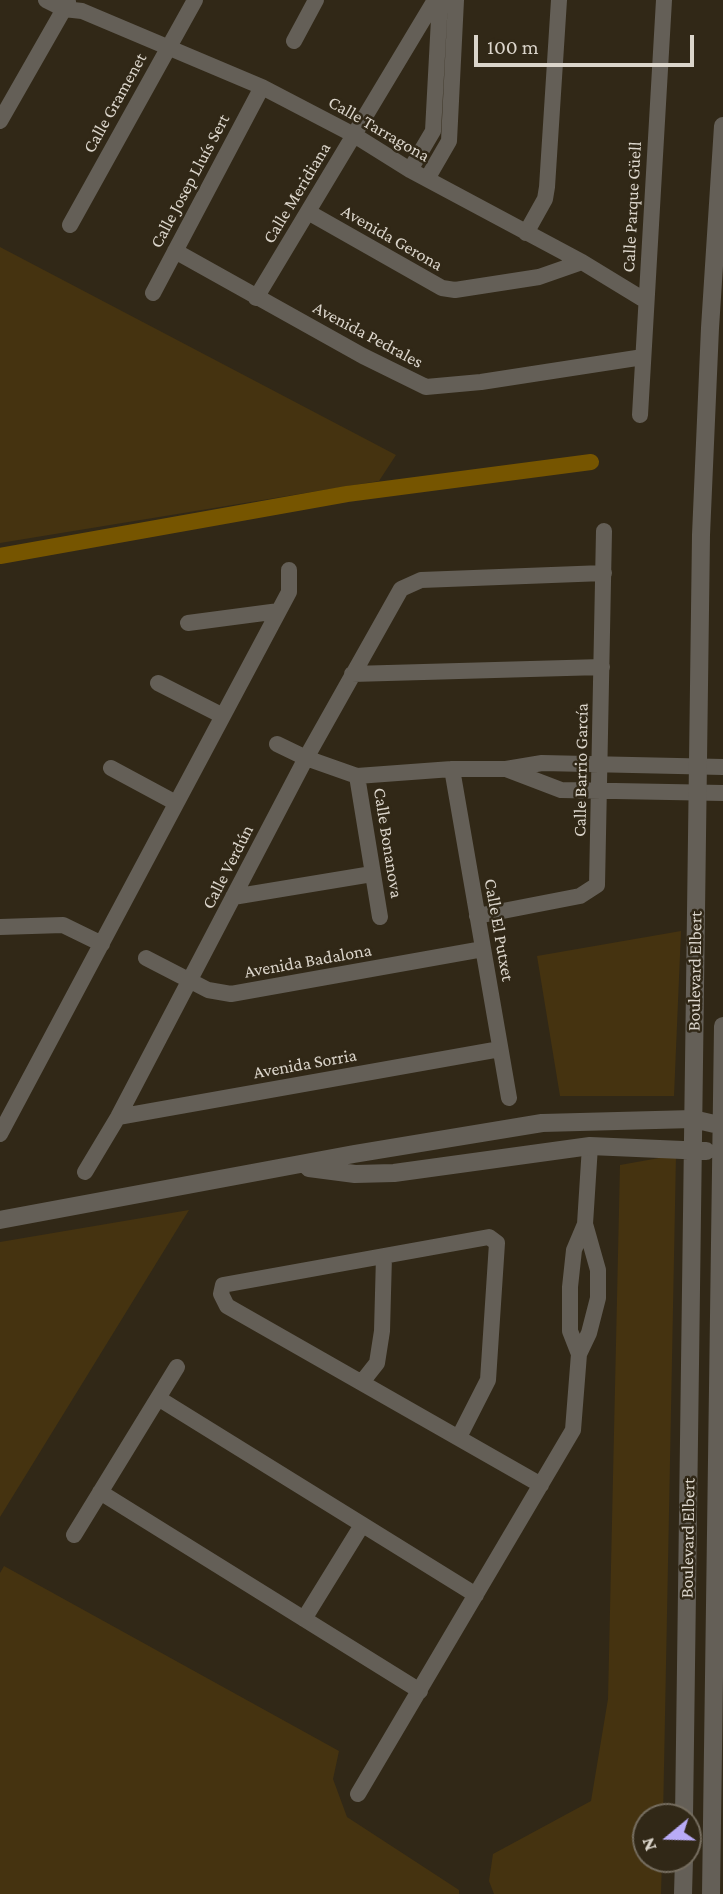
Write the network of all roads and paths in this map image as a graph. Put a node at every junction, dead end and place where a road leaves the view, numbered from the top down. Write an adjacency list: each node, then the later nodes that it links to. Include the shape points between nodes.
1 (46, 0): 9 (street, Calle Tarragona)
2 (195, 0): 11 (street, Calle Gramenet)
3 (316, 0): 10 (street)
4 (435, 0): 16 (street, Calle Meridiana)
5 (440, 0): 12 (street)
6 (456, 0): 12 (street)
7 (559, 0): 21 (street, via 547,187)
8 (664, 0): 26 (street, Calle Parque Güell)
9 (72, 5): 11 (street, Calle Tarragona); 14 (street)
10 (294, 41)
11 (169, 46): 13 (street, Calle Tarragona); 20 (street, Calle Gramenet)
12 (446, 61): 17 (street, via 433,131); 18 (street, via 449,141)
13 (262, 87): 16 (street, Calle Tarragona); 22 (street, Calle Josep Lluís Sert)
14 (0, 121)
15 (723, 126): 27 (street, Boulevard Elbert)
16 (354, 135): 17 (street, Calle Tarragona); 19 (street, Calle Meridiana)
17 (410, 170): 18 (street, Calle Tarragona)
18 (428, 179): 21 (street, Calle Tarragona)
19 (308, 212): 23 (street, Avenida Gerona, via 442,288 539,277); 25 (street, Calle Meridiana)
20 (70, 225)
21 (526, 233): 23 (street, Calle Tarragona)
22 (175, 251): 24 (street, Calle Josep Lluís Sert); 25 (street, Avenida Pedrales)
23 (582, 262): 26 (street, Calle Tarragona)
24 (153, 293)
25 (256, 298): 28 (street, Avenida Pedrales, via 426,387)
26 (646, 301): 28 (street, Calle Parque Güell)
27 (716, 328): 42 (street, Boulevard Elbert, via 701,536)
28 (643, 356): 29 (street, Calle Parque Güell)
29 (640, 415)
30 (604, 531): 32 (street, Calle Barrio García)
31 (289, 570): 33 (street, via 289,592)
32 (604, 573): 35 (street, Calle Barrio García); 36 (street, Calle Verdún, via 409,583 396,594)
33 (279, 611): 34 (street); 38 (street)
34 (188, 623)
35 (602, 667): 36 (street); 41 (street, Calle Barrio García)
36 (352, 674): 40 (street, Calle Verdún)
37 (158, 683): 38 (street)
38 (223, 716): 51 (street)
39 (277, 744): 40 (street)
40 (306, 758): 47 (street); 53 (street, Calle Verdún)
41 (600, 764): 42 (street); 46 (street, via 542,763); 48 (street, Calle Barrio García)
42 (700, 766): 43 (street); 49 (street, Boulevard Elbert)
43 (723, 767)
44 (111, 768): 51 (street)
45 (452, 769): 46 (street); 47 (street); 55 (street, Calle El Putxet)
46 (506, 769): 48 (street, via 561,790)
47 (358, 776): 52 (street, Calle Bonanova)
48 (600, 791): 49 (street); 55 (street, Calle Barrio García, via 599,879 593,890)
49 (699, 793): 50 (street); 65 (street, Boulevard Elbert)
50 (723, 793)
51 (176, 803): 57 (street)
52 (372, 874): 53 (street); 54 (street, Calle Bonanova)
53 (233, 897): 60 (street, Calle Verdún)
54 (380, 916)
55 (477, 916): 58 (street, Calle El Putxet)
56 (0, 927): 57 (street, via 63,925)
57 (102, 944): 67 (street)
58 (483, 949): 60 (street, Avenida Badalona, via 231,995); 62 (street, Calle El Putxet)
59 (146, 958): 60 (street, Avenida Badalona)
60 (191, 980): 64 (street, Calle Verdún)
61 (723, 1026): 66 (street, Boulevard Elbert)
62 (500, 1049): 63 (street, Calle El Putxet); 64 (street, Avenida Sorria)
63 (509, 1098)
64 (118, 1117): 73 (street, Calle Verdún)
65 (693, 1119): 66 (street); 69 (street, Boulevard Elbert); 71 (street, via 542,1124)
66 (722, 1126): 70 (street, Boulevard Elbert)
67 (0, 1134)
68 (590, 1146): 69 (street); 74 (street, via 431,1170); 76 (street)
69 (694, 1149): 70 (street); 87 (street, Boulevard Elbert)
70 (722, 1153): 89 (street, Boulevard Elbert)
71 (354, 1154): 72 (street); 74 (street, via 347,1164)
72 (295, 1167): 74 (street); 75 (street)
73 (85, 1172)
74 (355, 1174)
75 (0, 1220)
76 (585, 1224): 78 (street, via 574,1250 570,1287 570,1331); 78 (street, via 596,1258 598,1298)
77 (384, 1256): 80 (street, via 377,1363); 80 (street, via 223,1285 220,1294 227,1306); 82 (street, via 489,1237 497,1243 488,1380)
78 (579, 1354): 83 (street, via 573,1430)
79 (177, 1367): 81 (street)
80 (362, 1382): 82 (street)
81 (158, 1398): 84 (street); 85 (street)
82 (459, 1437): 83 (street)
83 (541, 1485): 88 (street)
84 (100, 1492): 86 (street); 90 (street)
85 (362, 1525): 88 (street); 90 (street)
86 (74, 1535)
87 (688, 1594): 89 (street); 93 (street, Boulevard Elbert)
88 (476, 1595): 91 (street)
89 (719, 1596): 96 (street, Boulevard Elbert)
90 (304, 1619): 91 (street)
91 (420, 1691): 92 (street)
92 (358, 1794)
93 (684, 1803)
94 (684, 1873): 95 (street)
95 (683, 1894)
96 (711, 1894)

